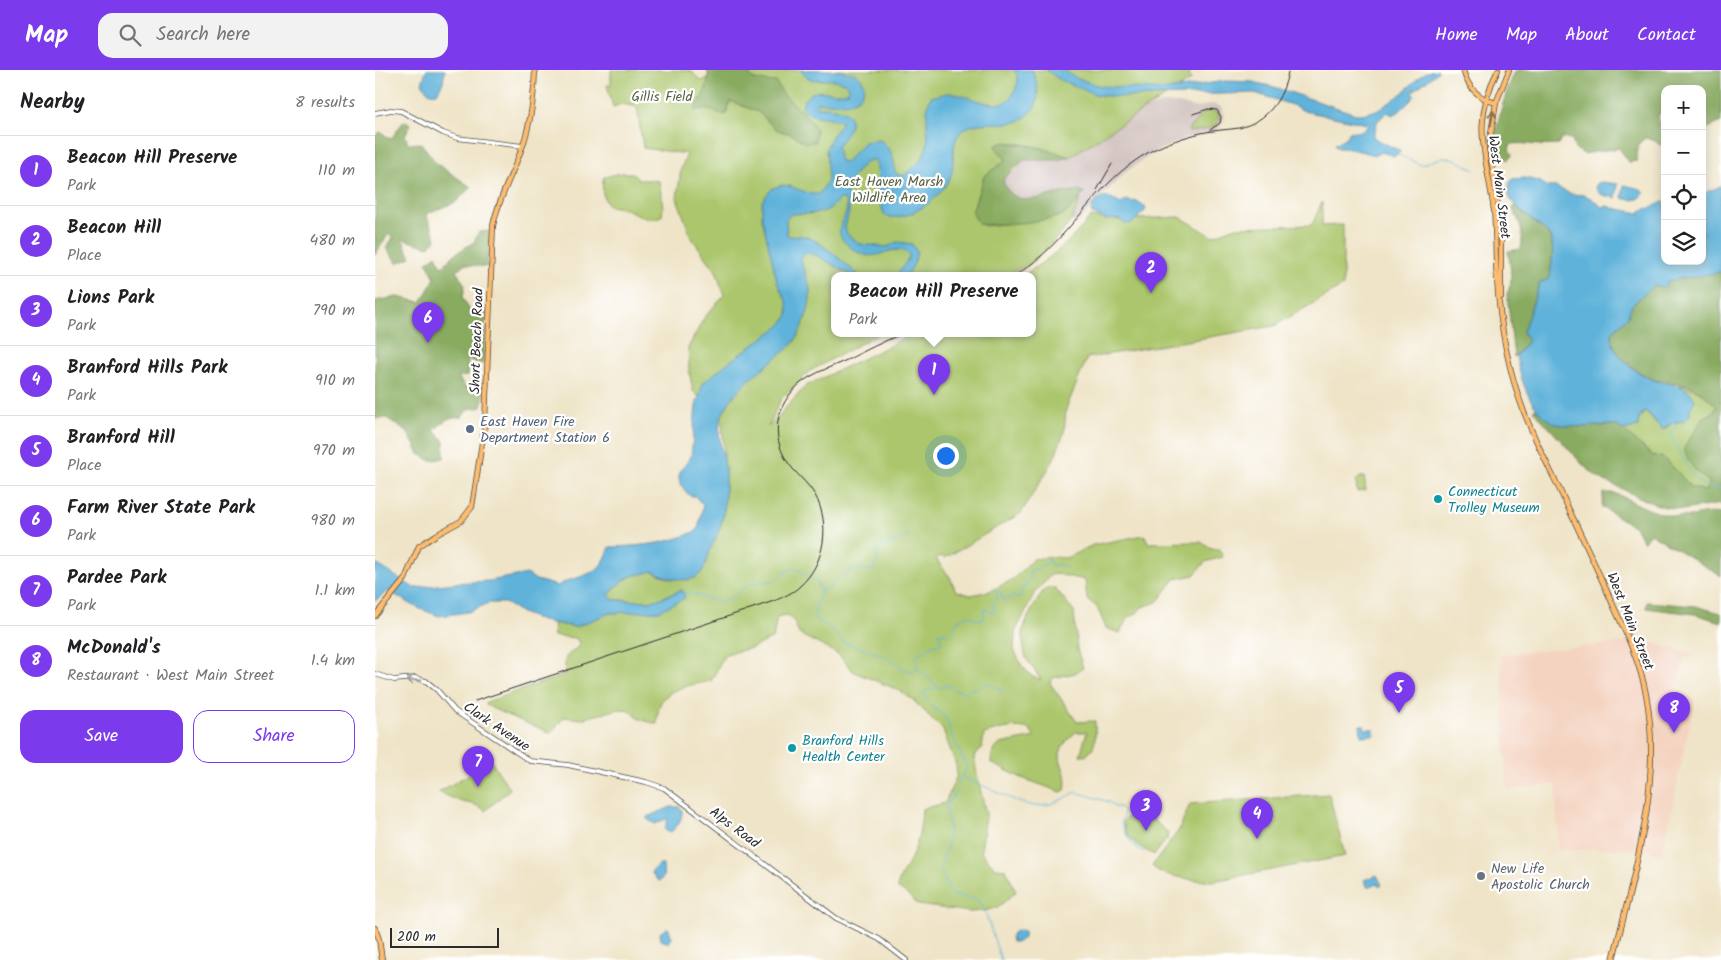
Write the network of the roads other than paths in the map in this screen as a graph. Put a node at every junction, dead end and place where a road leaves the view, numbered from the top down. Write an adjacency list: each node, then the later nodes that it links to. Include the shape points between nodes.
1 (535, 70): 8 (main road, Short Beach Road, via 533,106)
2 (1463, 70): 5 (main road, via 1473,91)
3 (1499, 70): 5 (main road, West Main Street)
4 (1509, 70): 6 (main road, West Main Street)
5 (1486, 100): 6 (main road); 9 (main road, West Main Street, via 1481,139 1493,209)
6 (1496, 103): 9 (main road, West Main Street, one-way to 6, via 1501,226 1490,139)
7 (375, 113): 8 (street, via 401,111 457,138)
8 (523, 146): 10 (main road, Short Beach Road, via 493,226 485,423 474,502 461,521 419,546 405,579)
9 (1500, 306): 16 (main road, West Main Street, via 1506,355 1525,413 1637,659 1646,696 1651,754 1648,804)
10 (375, 616)
11 (375, 674): 12 (street, Clark Avenue, one-way to 11, via 455,711 426,681 415,678 394,680)
12 (530, 761): 15 (street, Alps Road, via 568,765 664,788 836,918 879,940)
13 (375, 928): 14 (main road)
14 (382, 960)
15 (906, 960)
16 (1613, 960)

